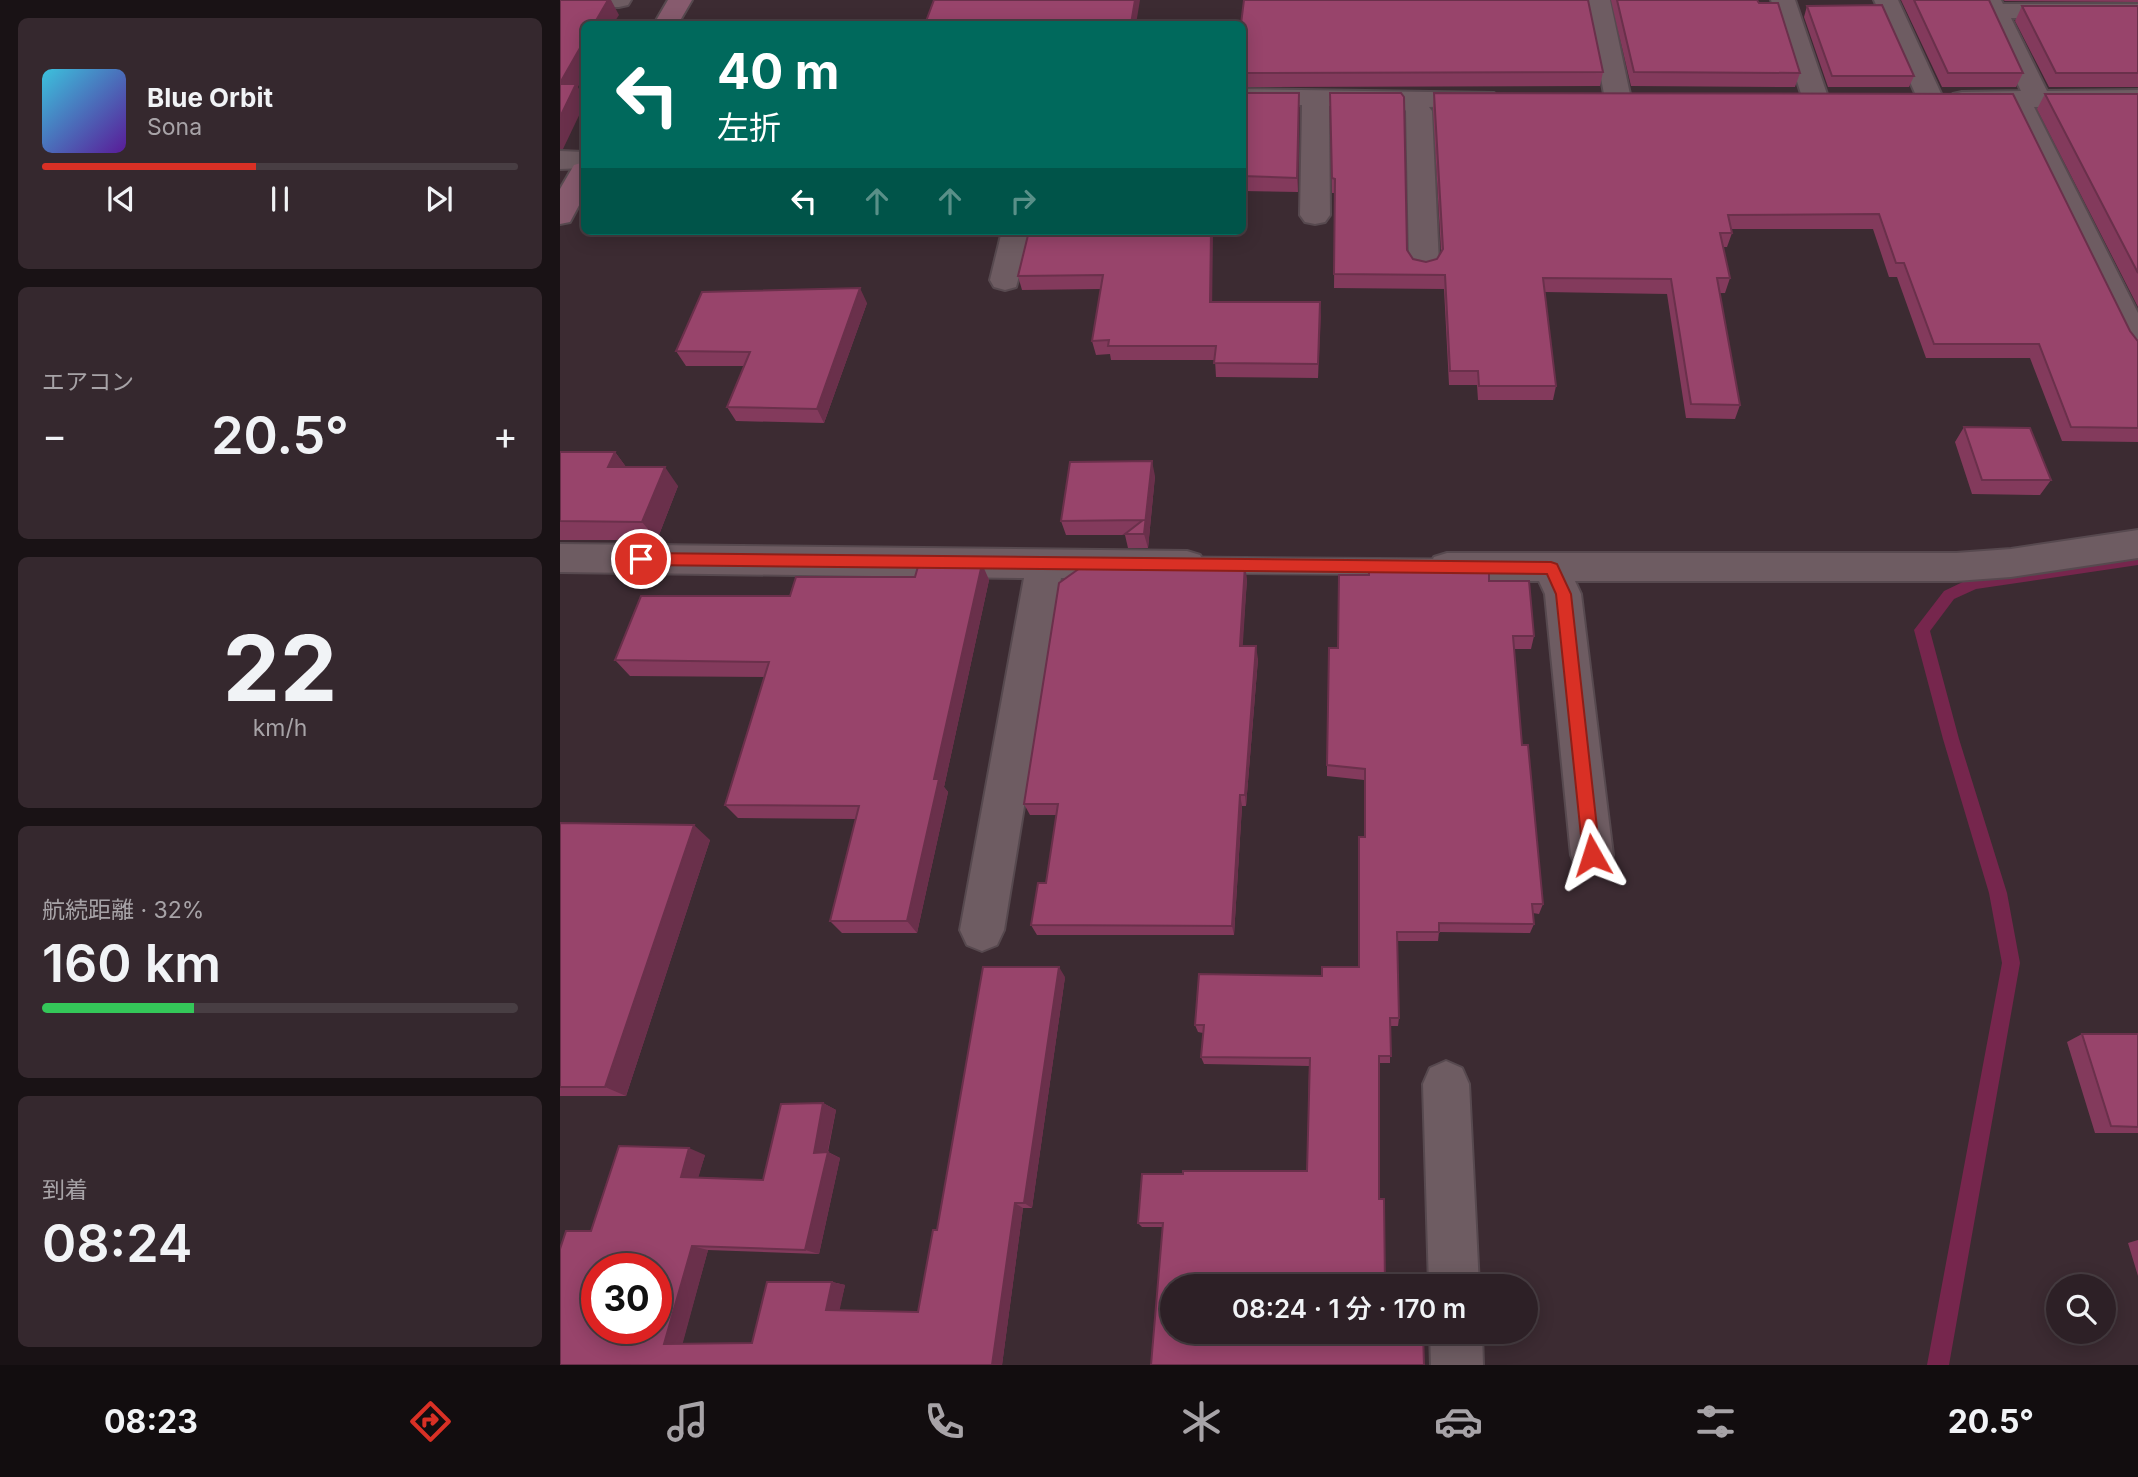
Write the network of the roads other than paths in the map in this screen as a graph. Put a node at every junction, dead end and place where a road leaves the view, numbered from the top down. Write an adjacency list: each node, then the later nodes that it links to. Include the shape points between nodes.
1 (560, 0): 2 (street)
2 (620, 0)
3 (680, 0): 9 (street)
4 (1598, 0): 15 (street, via 1631,99)
5 (1783, 0): 17 (street)
6 (1886, 0): 16 (street, via 1918,100)
7 (1992, 6): 8 (street); 16 (street)
8 (2138, 11)
9 (668, 21)
10 (1246, 97): 11 (street)
11 (1313, 98): 13 (street); 22 (street, via 1317,112)
12 (2138, 98): 16 (street)
13 (1411, 99): 14 (street); 24 (street, via 1419,111)
14 (1508, 99)
15 (1590, 99)
16 (2027, 99): 26 (street)
17 (1816, 100)
18 (560, 160): 19 (street)
19 (581, 160)
20 (581, 177): 21 (street)
21 (560, 215)
22 (1315, 215)
23 (1016, 235): 25 (street)
24 (1424, 264)
25 (1005, 280)
26 (2138, 344)
27 (2138, 544): 32 (street, via 2011,564 1956,567)
28 (560, 558): 29 (street)
29 (1045, 563): 30 (street); 34 (street)
30 (1186, 565): 31 (lane)
31 (1447, 567): 32 (street)
32 (1551, 568): 33 (street, via 1563,594)
33 (1592, 855)
34 (982, 930)
35 (1446, 1084): 36 (street)
36 (1454, 1274)
37 (1456, 1344): 38 (street)
38 (1457, 1365)

